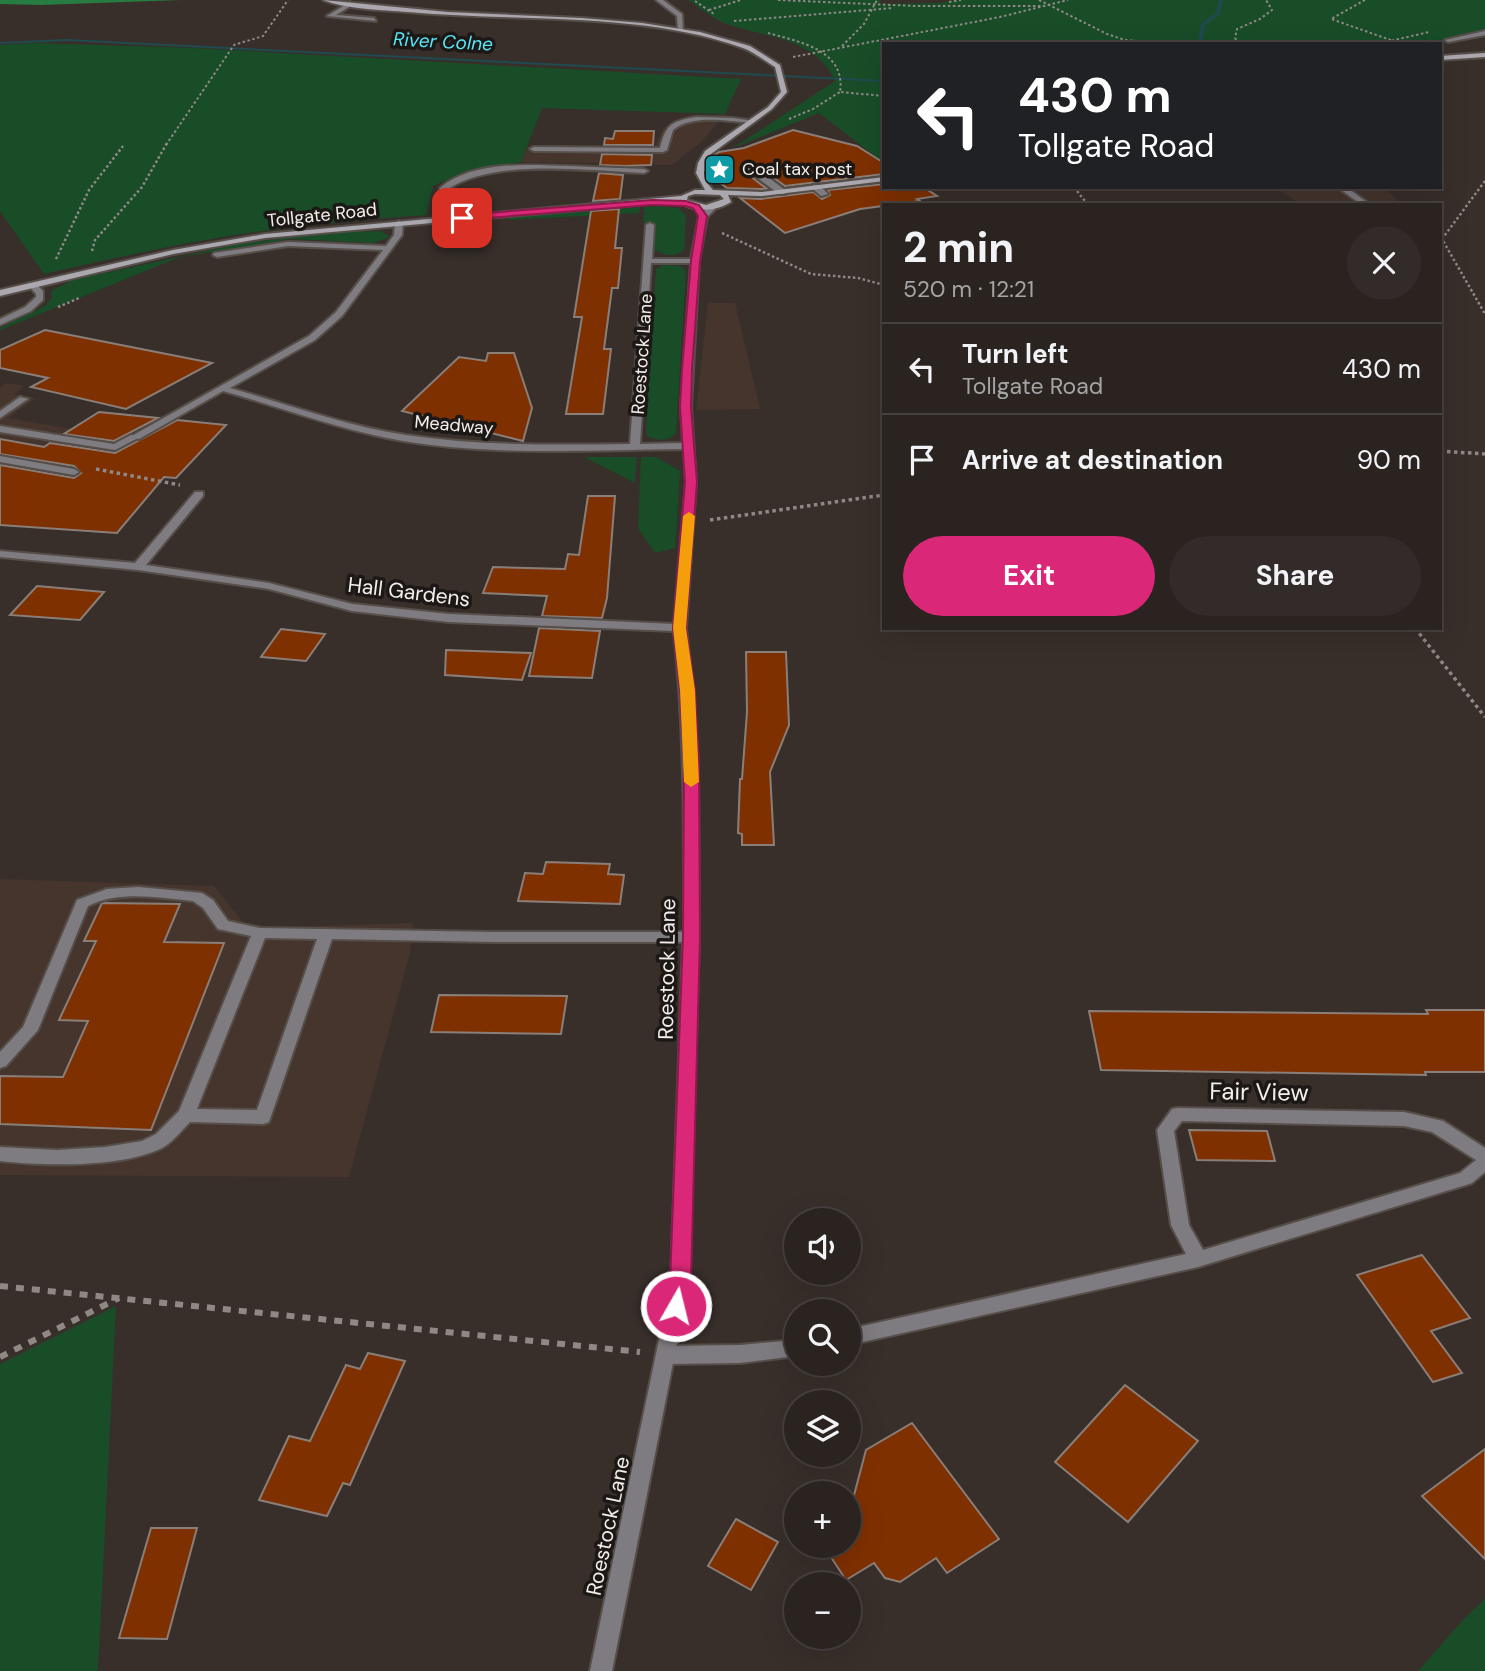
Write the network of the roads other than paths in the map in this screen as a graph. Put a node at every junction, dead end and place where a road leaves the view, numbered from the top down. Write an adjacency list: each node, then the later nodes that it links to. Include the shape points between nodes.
1 (327, 0): 3 (street)
2 (659, 0): 5 (street, via 680,15)
3 (349, 4): 4 (street, via 330,16); 5 (street)
4 (374, 20)
5 (681, 30): 10 (street, via 742,44 777,64 786,85 776,102)
6 (1485, 33): 7 (street)
7 (1448, 40)
8 (1485, 55): 9 (street)
9 (1442, 58)
10 (751, 121): 11 (street, via 698,119 675,124 663,150); 15 (street, via 708,153 701,162)
11 (534, 149)
12 (750, 168): 19 (street)
13 (643, 171): 27 (street, via 509,168 461,178 444,188)
14 (882, 179): 16 (street)
15 (701, 182): 18 (street); 21 (street)
16 (816, 187): 19 (street); 20 (street)
17 (1344, 189): 23 (street)
18 (710, 191): 21 (street); 22 (street)
19 (782, 192): 22 (street)
20 (824, 194)
21 (686, 198): 24 (street); 27 (street, Tollgate Road)
22 (724, 199): 25 (street)
23 (1364, 203)
24 (696, 206): 25 (street); 26 (street)
25 (713, 206): 26 (street)
26 (703, 216): 33 (street, Roestock Lane)
27 (440, 219): 28 (street, Tollgate Road)
28 (399, 223): 30 (street, via 398,235); 34 (street, Tollgate Road, via 233,241)
29 (650, 225): 32 (street, Roestock Lane)
30 (388, 248): 31 (street, via 288,244); 37 (street, via 326,326)
31 (216, 255)
32 (648, 261): 33 (street); 41 (street, Roestock Lane)
33 (695, 261): 42 (street, Roestock Lane, via 687,369)
34 (32, 285): 35 (street, Tollgate Road); 36 (street, via 40,293 36,304)
35 (0, 293)
36 (0, 322)
37 (225, 388): 40 (street, via 115,447); 41 (street, Meadway, via 370,430 426,441)
38 (23, 399): 39 (street)
39 (0, 415)
40 (0, 429)
41 (635, 446): 42 (street, Meadway)
42 (688, 446): 48 (street, Roestock Lane, via 691,482)
43 (0, 459): 44 (street)
44 (74, 472)
45 (199, 494): 47 (street)
46 (0, 554): 47 (street, Hall Gardens)
47 (138, 567): 48 (street, Hall Gardens, via 269,586 352,607 449,618)
48 (680, 628): 51 (street, Roestock Lane, via 691,765)
49 (260, 933): 50 (street); 52 (street, via 223,925 197,895 107,892 92,896 82,903 30,1030); 54 (street)
50 (326, 934): 51 (street); 54 (street, via 263,1117)
51 (691, 937): 60 (street, Roestock Lane, via 680,1282)
52 (6, 1049): 53 (street)
53 (0, 1062)
54 (186, 1115): 55 (street, via 157,1143 120,1152 22,1158)
55 (0, 1154)
56 (1485, 1159): 57 (street, via 1466,1178); 57 (street, Fair View, via 1437,1126 1404,1119 1178,1114 1165,1130 1180,1225)
57 (1198, 1259): 58 (street)
58 (861, 1335)
59 (784, 1349): 60 (street)
60 (666, 1355): 61 (street, Roestock Lane)
61 (601, 1671)

